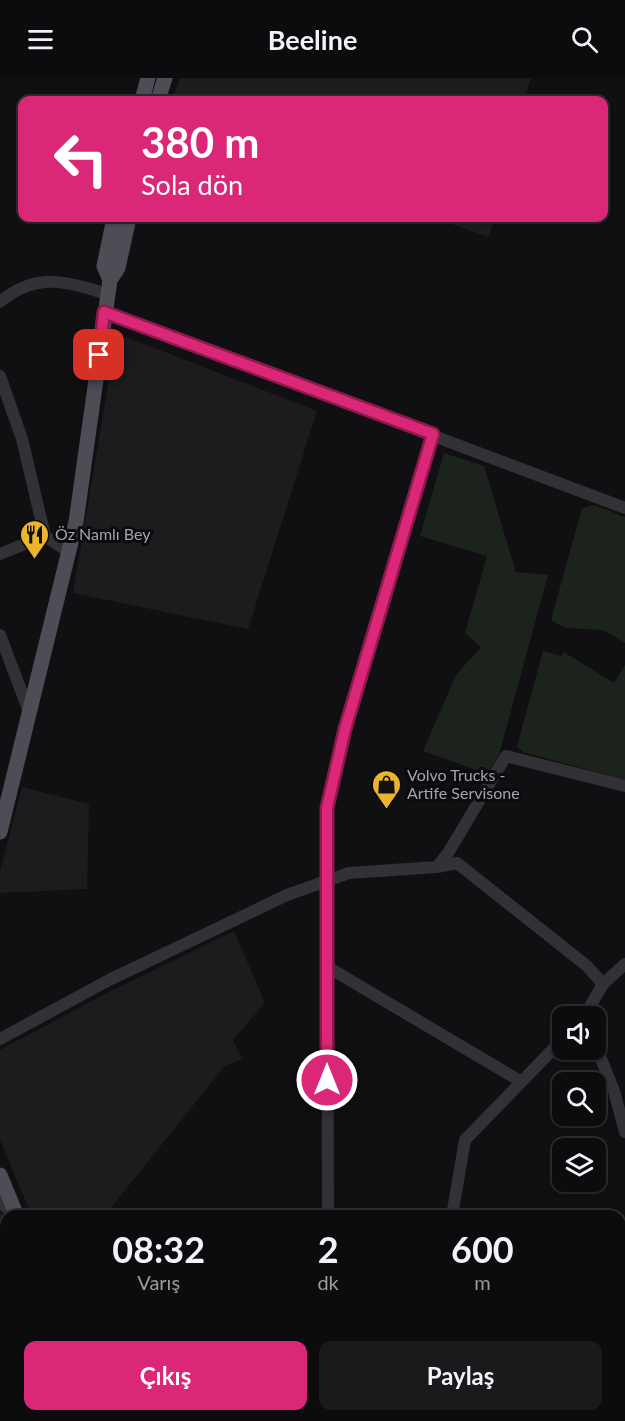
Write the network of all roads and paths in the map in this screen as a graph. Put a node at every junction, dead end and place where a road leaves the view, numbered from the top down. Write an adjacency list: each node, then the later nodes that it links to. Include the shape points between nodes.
1 (148, 78): 3 (main road)
2 (165, 78): 4 (main road)
3 (143, 96)
4 (159, 96)
5 (113, 222): 7 (main road, via 104,266)
6 (128, 222): 7 (main road, via 118,268)
7 (109, 287): 8 (street, via 45,281 25,286); 9 (main road)
8 (0, 302)
9 (104, 312): 11 (street); 14 (main road, via 82,484)
10 (0, 376): 13 (street, via 22,439)
11 (433, 434): 12 (street); 21 (street, via 345,729 327,808)
12 (625, 508)
13 (45, 536): 14 (street); 15 (street)
14 (69, 552): 17 (main road)
15 (0, 554)
16 (0, 635): 17 (street)
17 (30, 714): 19 (main road)
18 (625, 786): 20 (street, via 506,756)
19 (0, 832)
20 (437, 867): 21 (street, via 349,873); 24 (street, via 457,863 587,966)
21 (326, 882): 23 (street); 26 (street, via 287,895 109,980)
22 (625, 964): 24 (street)
23 (326, 966): 29 (street); 33 (street)
24 (603, 984): 25 (street)
25 (590, 1006)
26 (0, 1039)
27 (552, 1050): 29 (street)
28 (602, 1060): 30 (street)
29 (520, 1081): 34 (street, via 465,1140)
30 (625, 1132)
31 (0, 1175): 32 (main road)
32 (14, 1210)
33 (328, 1210)
34 (453, 1210)

